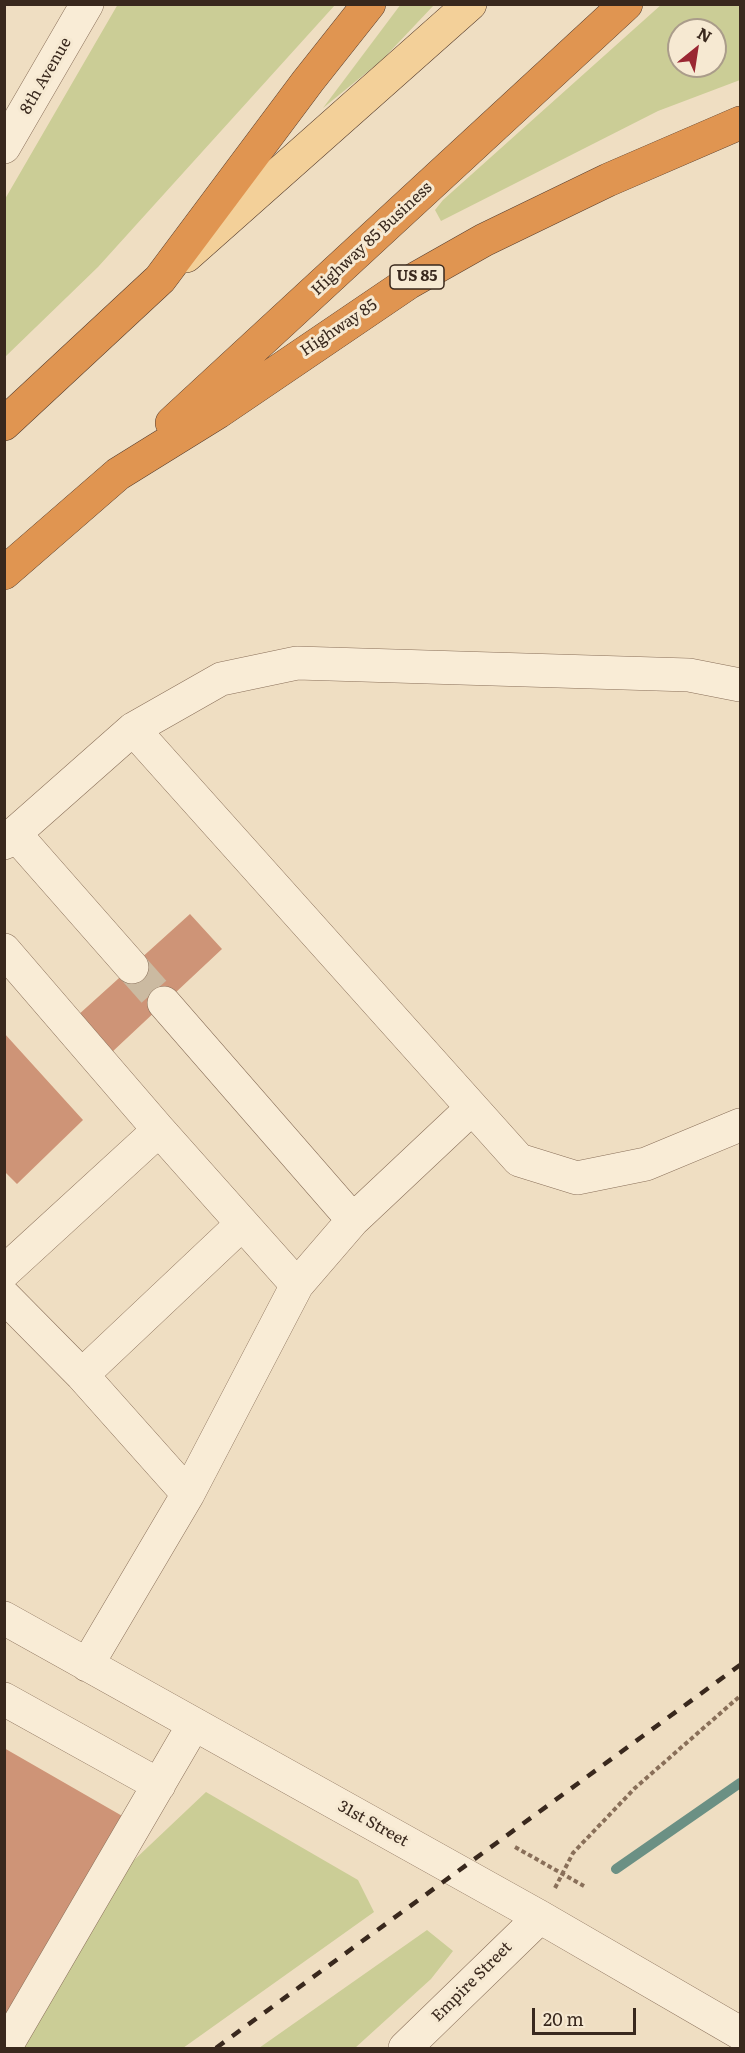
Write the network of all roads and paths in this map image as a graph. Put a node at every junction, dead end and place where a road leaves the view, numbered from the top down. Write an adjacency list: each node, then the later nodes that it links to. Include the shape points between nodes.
1 (87, 4): 6 (street, 8th Avenue)
2 (369, 4): 7 (highway)
3 (470, 4): 7 (main road)
4 (626, 4): 9 (highway, Highway 85 Business)
5 (741, 123): 9 (highway, Highway 85 / US 85, via 608,180 484,240 408,283 218,412)
6 (4, 147)
7 (160, 279): 8 (highway)
8 (4, 424)
9 (118, 474): 10 (highway, Highway 85 / US 85)
10 (4, 573)
11 (741, 685): 12 (street, via 689,675 297,663 221,679)
12 (133, 729): 13 (street); 17 (street)
13 (10, 839): 15 (street)
14 (4, 950): 19 (street)
15 (132, 967)
16 (164, 1003): 20 (street)
17 (471, 1109): 18 (street, via 519,1160 577,1178 646,1164); 20 (street)
18 (741, 1125)
19 (159, 1130): 21 (street); 22 (street)
20 (353, 1220): 23 (street)
21 (242, 1224): 23 (street); 25 (street)
22 (4, 1272)
23 (297, 1285): 26 (street)
24 (4, 1296): 25 (street)
25 (82, 1375): 26 (street)
26 (188, 1494): 28 (street)
27 (4, 1618): 28 (street, 31st Street)
28 (87, 1665): 31 (street, 31st Street)
29 (741, 1696): 34 (path, via 635,1788 573,1853)
30 (4, 1699): 32 (street)
31 (194, 1724): 32 (street); 36 (street, 31st Street)
32 (159, 1785): 38 (street)
33 (515, 1846): 34 (path)
34 (562, 1874): 35 (path); 36 (path)
35 (584, 1886)
36 (540, 1917): 37 (street, 31st Street); 39 (street, Empire Street)
37 (741, 2033)
38 (5, 2049)
39 (405, 2049)

